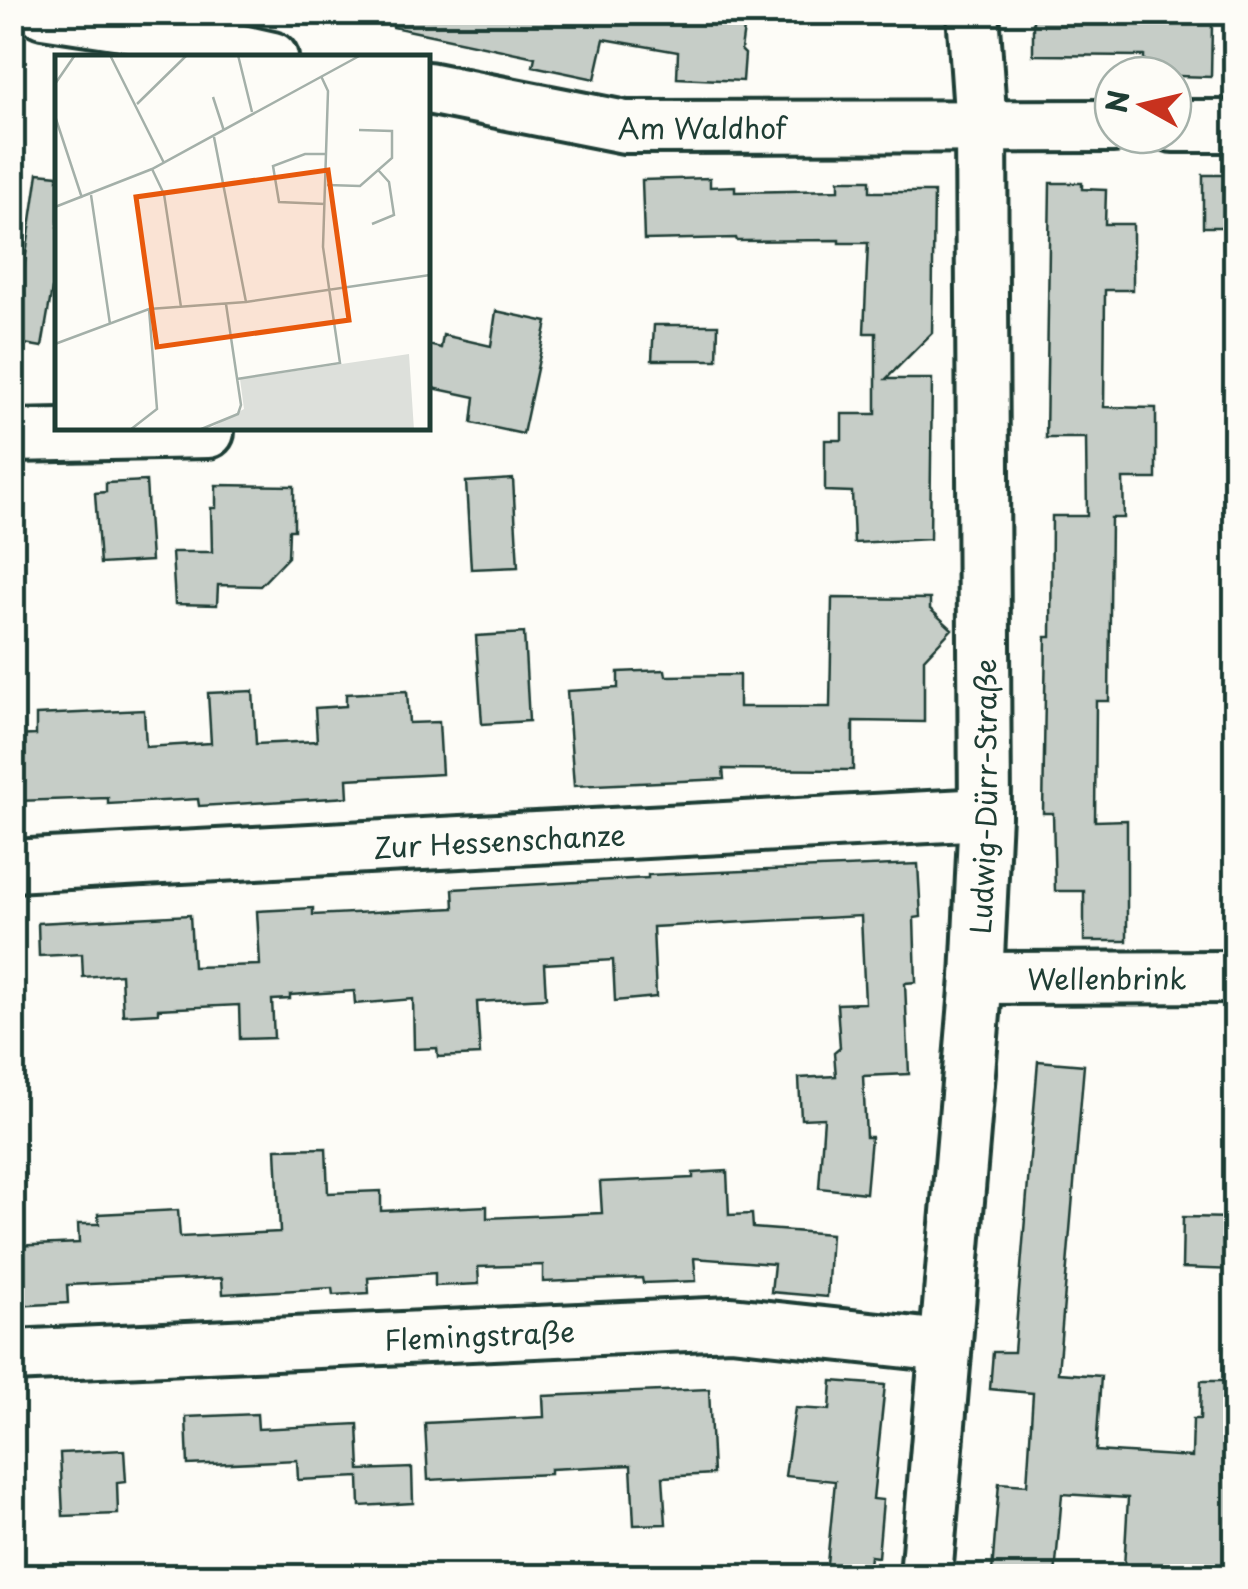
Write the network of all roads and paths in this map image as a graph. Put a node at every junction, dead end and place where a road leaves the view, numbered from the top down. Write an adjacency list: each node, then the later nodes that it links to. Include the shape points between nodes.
1 (42, 12): 3 (street)
2 (973, 12): 9 (street, Ludwig-Dürr-Straße)
3 (123, 18): 4 (street)
4 (261, 55)
5 (430, 88): 9 (street, Am Waldhof, via 625,127)
6 (1093, 126): 9 (street, Am Waldhof)
7 (1193, 126): 8 (street)
8 (1236, 126)
9 (981, 127): 12 (street, Ludwig-Dürr-Straße)
10 (208, 430): 11 (street)
11 (12, 436)
12 (985, 814): 13 (street, Zur Hessenschanze); 15 (street, Ludwig-Dürr-Straße)
13 (12, 866)
14 (1236, 977): 15 (street, Wellenbrink)
15 (978, 978): 16 (street, Ludwig-Dürr-Straße)
16 (944, 1346): 17 (street, Flemingstraße, via 731,1323); 18 (street, Ludwig-Dürr-Straße)
17 (12, 1356)
18 (926, 1576)

